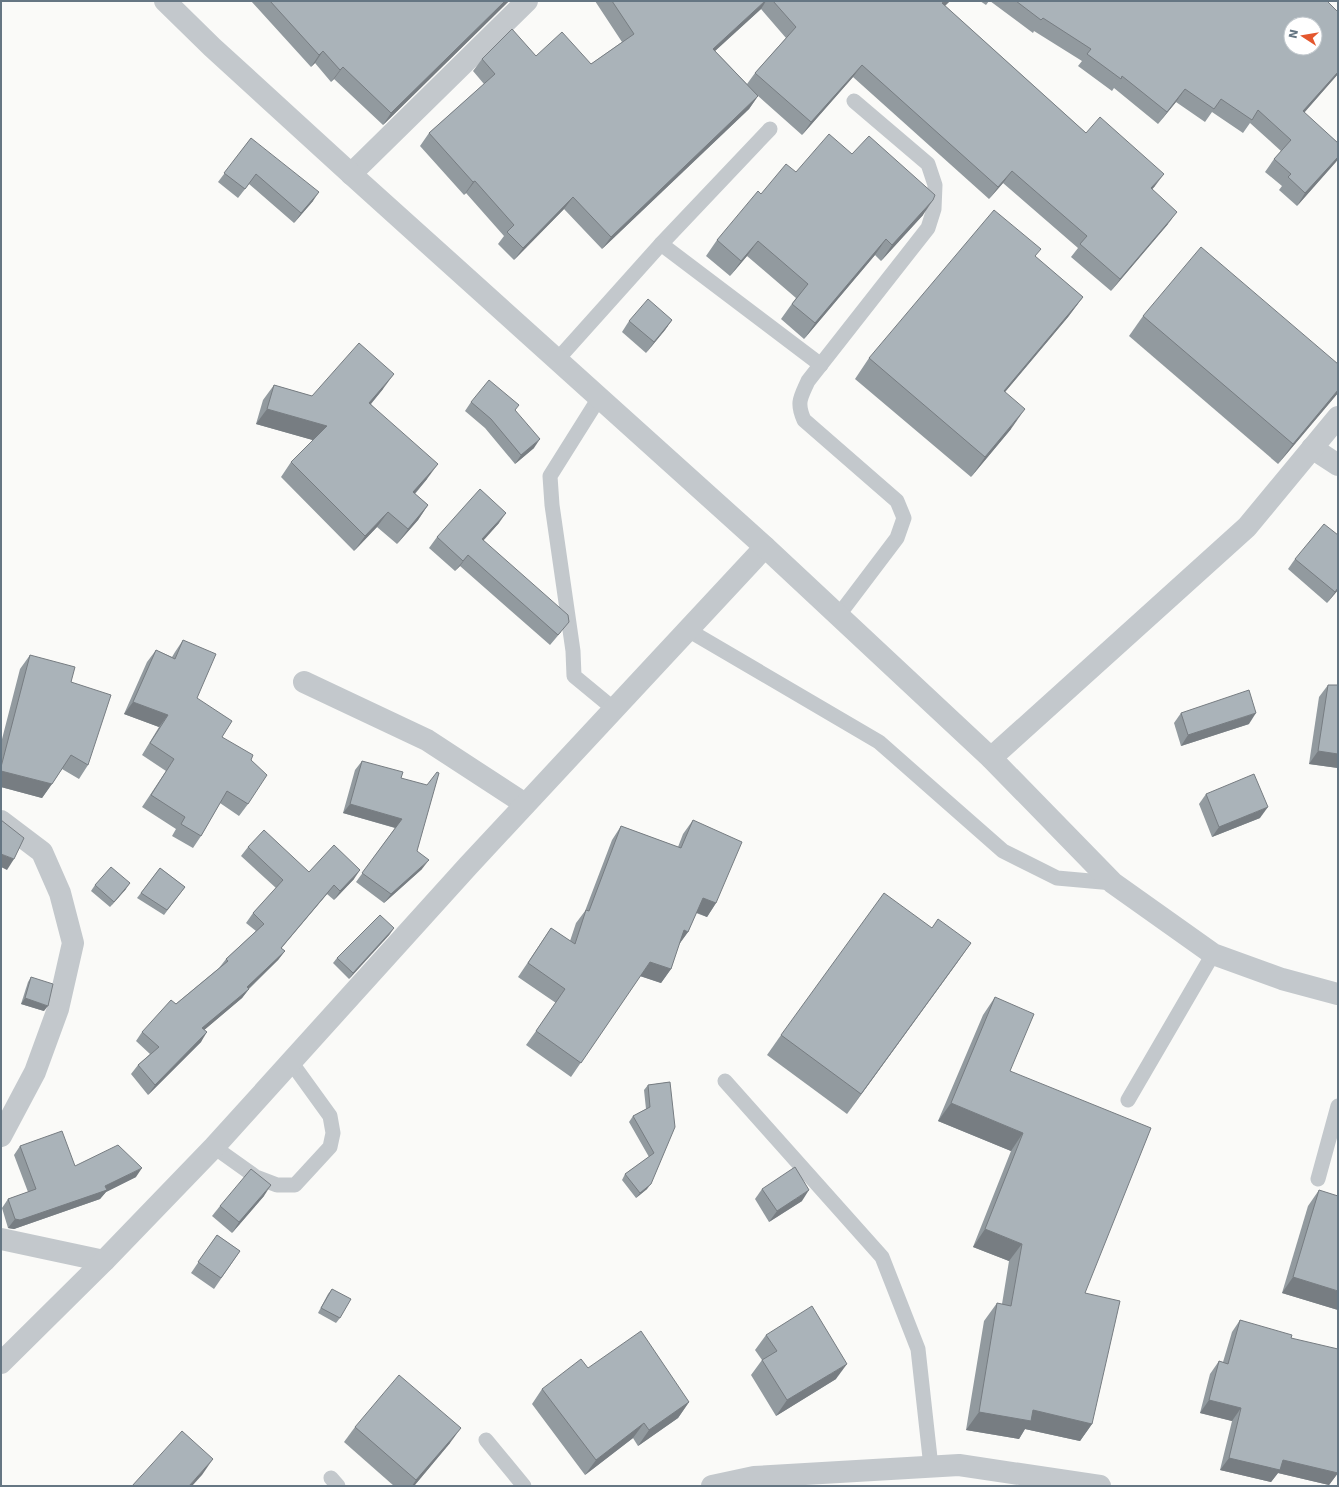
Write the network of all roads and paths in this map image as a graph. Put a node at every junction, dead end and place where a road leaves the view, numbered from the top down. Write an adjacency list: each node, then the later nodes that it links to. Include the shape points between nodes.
1 (165, 1): 5 (street)
2 (527, 1): 5 (street)
3 (854, 101): 8 (lane, via 928,164 935,185 934,209 928,228)
4 (770, 129): 6 (lane)
5 (351, 174): 7 (street)
6 (661, 244): 7 (lane); 8 (lane)
7 (558, 360): 9 (street)
8 (821, 365): 14 (lane, via 808,381 801,397 799,408 804,420 896,501 904,518 897,538)
9 (600, 398): 13 (street); 17 (lane, via 550,476 574,676)
10 (1338, 417): 11 (street)
11 (1312, 448): 12 (street); 18 (street, via 1247,527)
12 (1338, 465)
13 (765, 547): 14 (street); 15 (street)
14 (838, 616): 18 (street)
15 (688, 630): 17 (street); 21 (lane, via 879,742 1003,851 1058,878)
16 (304, 682): 19 (street, via 427,740)
17 (614, 708): 19 (street)
18 (991, 758): 21 (street)
19 (525, 804): 24 (street)
20 (1, 821): 28 (street, via 42,852 60,893 73,943 58,1009 35,1072)
21 (1113, 883): 22 (street)
22 (1213, 954): 23 (street, via 1282,979); 26 (lane)
23 (1338, 994)
24 (291, 1062): 29 (street); 29 (lane, via 330,1116 333,1133 330,1147 295,1185 277,1185 256,1177)
25 (725, 1081): 35 (lane, via 882,1257 918,1348)
26 (1128, 1100)
27 (1338, 1106): 30 (lane)
28 (1, 1136)
29 (214, 1147): 32 (street)
30 (1318, 1179)
31 (1, 1240): 32 (street)
32 (104, 1261): 33 (street)
33 (1, 1363)
34 (486, 1440): 36 (lane)
35 (931, 1467): 37 (street, via 754,1477); 38 (street, via 959,1465)
36 (524, 1486)
37 (712, 1486)
38 (1100, 1486)

